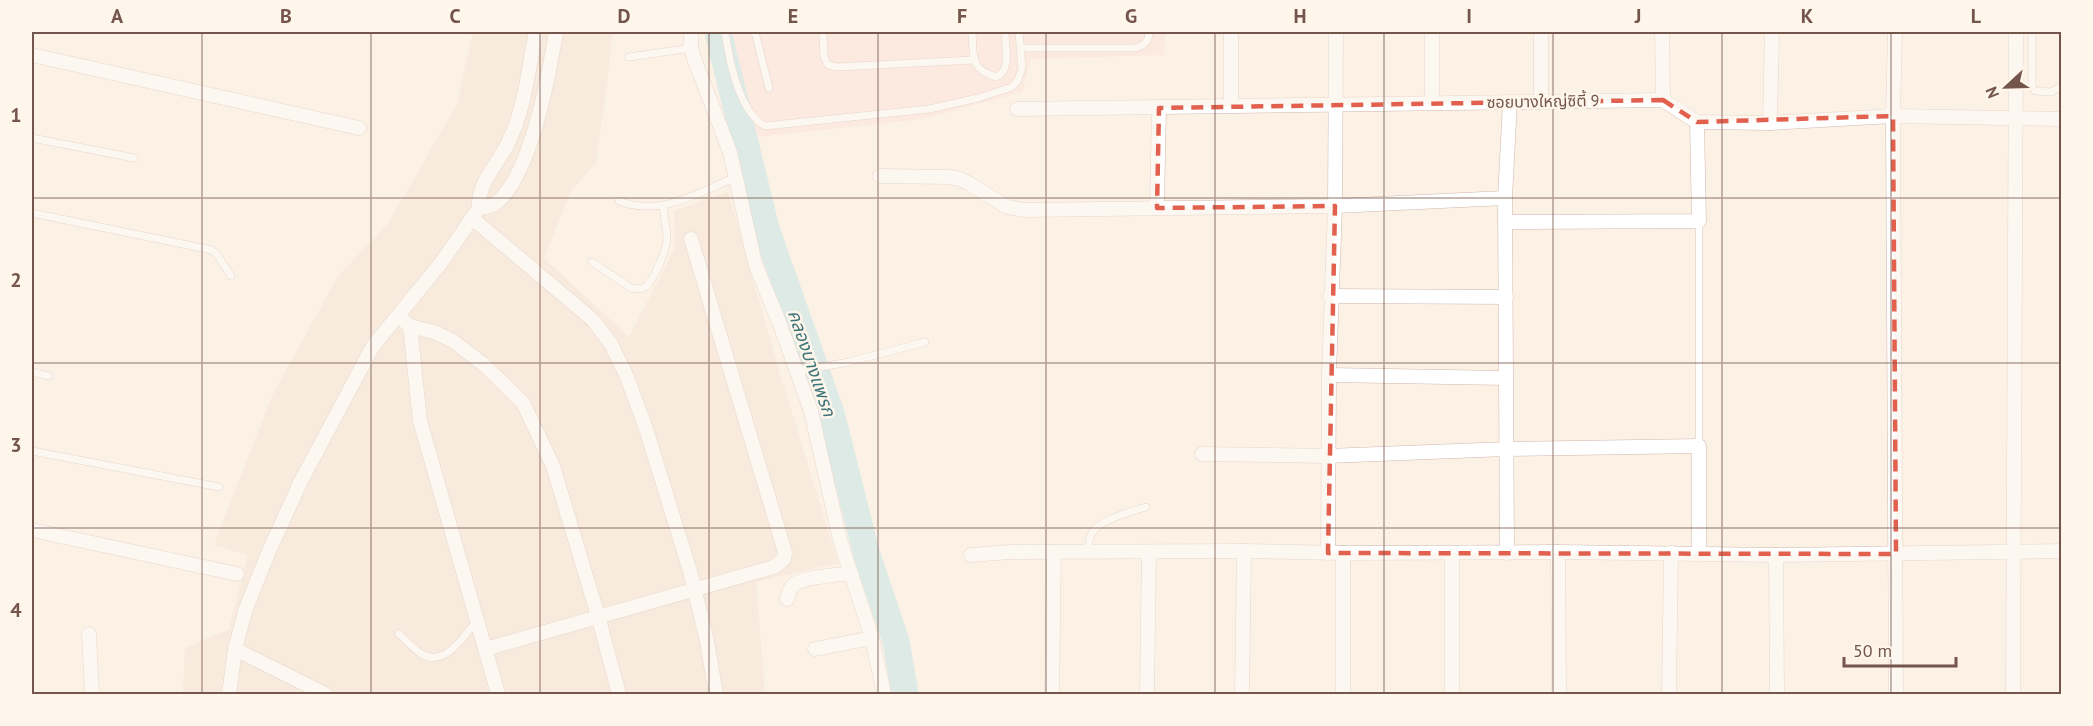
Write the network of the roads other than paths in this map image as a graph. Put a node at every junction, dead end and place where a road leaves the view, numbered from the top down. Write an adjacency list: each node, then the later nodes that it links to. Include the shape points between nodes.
1 (536, 32): 51 (street, via 519,115 508,144 480,191)
2 (556, 32): 51 (street, via 537,123 515,177 497,203)
3 (691, 32): 20 (street)
4 (725, 32): 21 (lane, via 730,63 748,110 765,126 929,109 978,98 1012,87 1018,80 1022,68)
5 (755, 32): 26 (lane)
6 (823, 32): 24 (lane, via 824,57 828,65 837,67)
7 (972, 32): 24 (lane)
8 (1005, 32): 24 (lane, via 1006,69 1002,75 988,75)
9 (1019, 32): 21 (lane)
10 (1149, 32): 21 (lane, via 1144,45 1135,48)
11 (1231, 32): 32 (street)
12 (1336, 32): 31 (street)
13 (1432, 32): 30 (street)
14 (1541, 32): 28 (street)
15 (1662, 32): 27 (street)
16 (1772, 32): 39 (street)
17 (1895, 32): 35 (street)
18 (2016, 32): 36 (street)
19 (2032, 32): 25 (lane, via 2032,87 2051,93)
20 (691, 48): 23 (lane); 44 (street, via 724,132)
21 (1020, 48)
22 (32, 55): 40 (street)
23 (629, 57)
24 (973, 60)
25 (2061, 86)
26 (769, 88)
27 (1663, 100): 28 (street, ซอยบางใหญ่ซิตี้ 9); 38 (street)
28 (1541, 101): 29 (street, ซอยบางใหญ่ซิตี้ 9)
29 (1510, 102): 30 (street, ซอยบางใหญ่ซิตี้ 9); 45 (street)
30 (1432, 103): 31 (street, ซอยบางใหญ่ซิตี้ 9)
31 (1337, 104): 32 (street, ซอยบางใหญ่ซิตี้ 9); 48 (street)
32 (1231, 106): 33 (street, ซอยบางใหญ่ซิตี้ 9)
33 (1159, 108): 34 (street, ซอยบางใหญ่ซิตี้ 9); 49 (street)
34 (1017, 109)
35 (1893, 116): 36 (street); 39 (street); 88 (street)
36 (2014, 117): 37 (street); 81 (street)
37 (2061, 119)
38 (1697, 122): 39 (street); 52 (street)
39 (1770, 123)
40 (358, 128)
41 (32, 138): 42 (lane)
42 (134, 158)
43 (880, 176): 49 (street, via 960,179 1007,207 1024,210)
44 (736, 177): 47 (lane); 62 (street, via 755,263)
45 (1505, 198): 48 (street); 53 (street)
46 (619, 201): 47 (lane, via 634,207)
47 (663, 206): 55 (lane, via 667,240 664,255 645,287 631,288)
48 (1335, 206): 49 (street); 57 (street)
49 (1157, 208)
50 (32, 213): 56 (lane, via 212,250)
51 (475, 213): 59 (street, via 441,263); 93 (street, via 593,320 611,344 646,429)
52 (1699, 221): 53 (street); 67 (lane)
53 (1505, 222): 58 (street)
54 (691, 238): 93 (street, via 785,552 784,559 774,567)
55 (592, 262)
56 (231, 276)
57 (1330, 296): 58 (street); 64 (street)
58 (1506, 297): 66 (street)
59 (397, 316): 60 (street); 100 (street, via 373,346 301,481 246,608)
60 (410, 326): 95 (street, via 453,341 524,403 553,466); 96 (street, via 420,421)
61 (925, 342): 62 (lane)
62 (802, 370): 91 (street)
63 (32, 372): 65 (lane)
64 (1329, 375): 66 (street); 71 (street)
65 (50, 376)
66 (1506, 378): 68 (street)
67 (1699, 446): 68 (street); 87 (street)
68 (1507, 449): 71 (street); 85 (street)
69 (32, 451): 72 (lane)
70 (1202, 454): 71 (street)
71 (1327, 456): 82 (street)
72 (219, 487)
73 (1146, 507): 78 (lane, via 1094,529)
74 (32, 530): 92 (street)
75 (1244, 551): 79 (street); 82 (street); 112 (street)
76 (2061, 551): 81 (street)
77 (1054, 552): 78 (street); 89 (street); 110 (street)
78 (1088, 552): 79 (street)
79 (1149, 552): 111 (street)
80 (1558, 552): 85 (street); 86 (street); 115 (street)
81 (2014, 552): 88 (street); 119 (street)
82 (1328, 553): 83 (street)
83 (1342, 553): 84 (street); 113 (street)
84 (1452, 553): 85 (street); 114 (street)
85 (1506, 553)
86 (1671, 553): 87 (street); 116 (street)
87 (1699, 553): 90 (street)
88 (1896, 554): 90 (street); 118 (street)
89 (971, 555)
90 (1776, 555): 117 (street)
91 (850, 573): 94 (street, via 802,581 789,591); 99 (street)
92 (237, 574)
93 (695, 588): 95 (street); 108 (street)
94 (787, 599)
95 (598, 616): 101 (street); 107 (street)
96 (476, 622): 98 (lane, via 456,647 436,656 420,653); 101 (street)
97 (89, 634): 103 (street)
98 (399, 634)
99 (873, 638): 102 (street); 109 (street)
100 (235, 649): 104 (street); 105 (street)
101 (485, 649): 106 (street)
102 (814, 649)
103 (92, 694)
104 (229, 694)
105 (325, 694)
106 (498, 694)
107 (619, 694)
108 (716, 694)
109 (884, 694)
110 (1052, 694)
111 (1147, 694)
112 (1242, 694)
113 (1343, 694)
114 (1452, 694)
115 (1559, 694)
116 (1669, 694)
117 (1777, 694)
118 (1896, 694)
119 (2013, 694)

